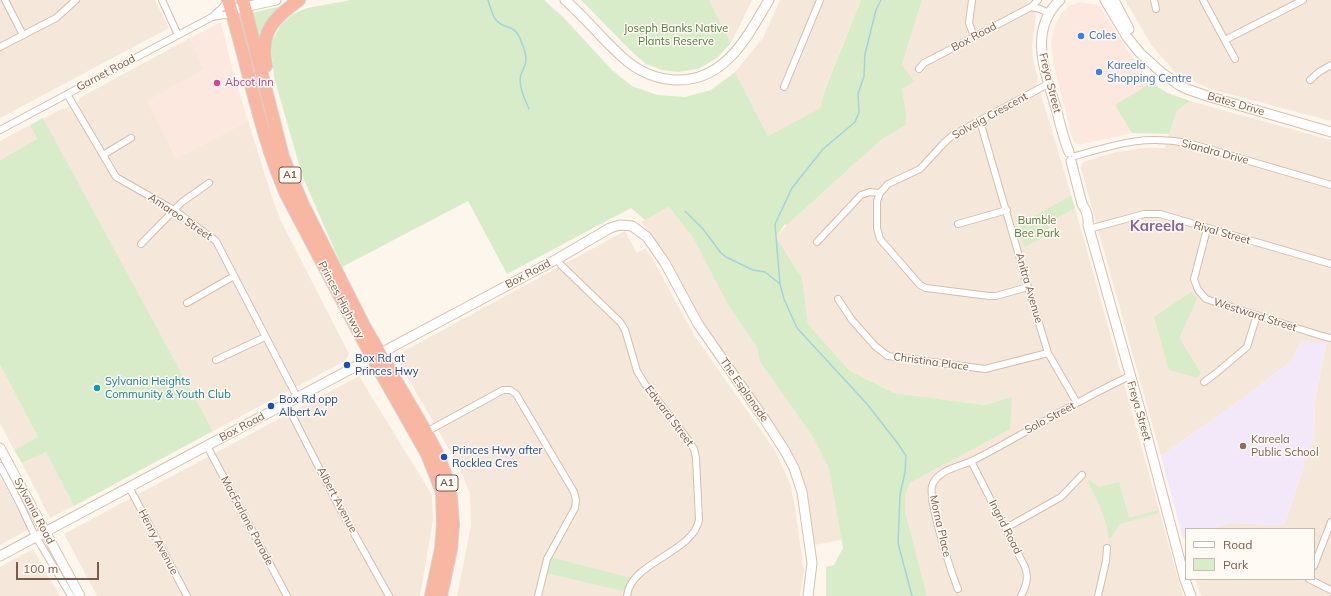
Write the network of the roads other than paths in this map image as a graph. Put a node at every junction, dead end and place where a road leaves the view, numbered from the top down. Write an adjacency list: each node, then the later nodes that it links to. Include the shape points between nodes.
1 (5, 0): 24 (street)
2 (76, 0): 24 (street, via 56,18)
3 (162, 0): 25 (street)
4 (276, 0): 18 (street)
5 (300, 0): 35 (highway, via 276,18 266,36 264,48 268,75)
6 (565, 0): 7 (street, via 627,61 642,72 656,77 684,80 706,74 727,61 747,37)
7 (769, 0)
8 (820, 0): 36 (street)
9 (972, 0): 26 (street, via 969,23)
10 (1038, 0): 20 (street, Box Road)
11 (1060, 0): 22 (street)
12 (1065, 0): 22 (street)
13 (1105, 0): 30 (street, Bates Drive, via 1127,37)
14 (1114, 0): 30 (street, Bates Drive)
15 (1154, 0): 21 (street)
16 (1203, 0): 27 (street)
17 (1303, 0): 27 (street)
18 (243, 3): 19 (street); 35 (highway, Princes Highway / A1)
19 (230, 6): 23 (street, Garnet Road); 23 (street, Garnet Road, via 224,15); 65 (highway, Princes Highway / A1, via 276,170 305,232)
20 (1031, 7): 22 (street); 26 (street, Box Road)
21 (1156, 9)
22 (1050, 11): 34 (street, Freya Street, via 1044,25 1041,46)
23 (212, 17): 25 (street, Garnet Road)
24 (23, 35): 28 (street)
25 (178, 35): 37 (street, Garnet Road)
26 (974, 37): 32 (street, Box Road, via 924,63)
27 (1225, 40): 29 (street)
28 (0, 47)
29 (1235, 59)
30 (1150, 61): 40 (street, Bates Drive, via 1187,89)
31 (1331, 65): 33 (street)
32 (919, 69)
33 (1310, 80)
34 (1048, 84): 38 (street, Solveig Crescent); 43 (street, Freya Street)
35 (265, 86): 65 (highway, Princes Highway / A1, via 283,157 303,205 358,313)
36 (784, 87)
37 (67, 94): 39 (street, Garnet Road); 42 (street, Amaroo Street)
38 (980, 121): 46 (street, Solveig Crescent, via 944,143 920,169 888,184); 48 (street, Anitra Avenue)
39 (0, 130)
40 (1331, 132)
41 (131, 138): 42 (street)
42 (103, 155): 47 (street, Amaroo Street, via 116,177)
43 (1072, 156): 45 (street, Siandra Drive, via 1130,141 1169,140 1188,143); 50 (street, Freya Street, via 1081,210)
44 (209, 183): 47 (street)
45 (1331, 185)
46 (880, 193): 53 (street, via 870,192 861,195); 58 (street, via 877,201 880,239 920,285 926,288 992,296)
47 (174, 210): 54 (street); 57 (street, Amaroo Street, via 216,241)
48 (1007, 210): 49 (street); 58 (street, Anitra Avenue)
49 (958, 224)
50 (1088, 227): 52 (street, Rival Street, via 1154,214); 67 (street, Freya Street)
51 (610, 228): 55 (street, Box Road); 100 (street, The Esplanade, via 620,225 632,226 647,237 665,263 698,324 785,451 802,492 812,563)
52 (1207, 229): 56 (street, Rival Street); 61 (street, Westward Street, via 1194,279 1198,290 1206,299)
53 (817, 242)
54 (141, 244)
55 (557, 259): 65 (street, Box Road); 99 (street, Edward Street, via 620,322 625,330 637,371 689,441 696,458 699,520 695,531 639,574 631,582)
56 (1331, 264)
57 (234, 276): 60 (street); 62 (street, Amaroo Street)
58 (1028, 287): 64 (street, Anitra Avenue)
59 (838, 299): 64 (street, Christina Place, via 874,346 888,356 985,369)
60 (186, 303)
61 (1257, 316): 63 (street, Westward Street); 68 (street, via 1247,347)
62 (265, 336): 66 (street); 69 (street, Amaroo Street)
63 (1331, 338)
64 (1048, 353): 71 (street, Anitra Avenue)
65 (376, 355): 69 (street, Box Road); 72 (highway, Princes Highway / A1); 96 (highway, Princes Highway / A1, via 427,454 442,492 441,549)
66 (216, 360)
67 (1130, 376): 71 (street, Solo Street); 86 (street, Freya Street)
68 (1204, 382)
69 (297, 397): 70 (street, Box Road)
70 (286, 403): 73 (street, Box Road); 95 (street, Albert Avenue, via 337,503)
71 (1077, 403): 75 (street, Solo Street)
72 (426, 432): 97 (highway, Princes Highway / A1, via 445,473 451,497 451,549); 98 (street, via 503,390 510,390 516,394 574,492 576,500 575,508 547,559)
73 (207, 446): 78 (street, Box Road); 94 (street, MacFarlane Parade)
74 (0, 448): 81 (street, Sylvania Road)
75 (971, 461): 80 (street, Ingrid Road); 89 (street, Morna Place, via 940,475 934,481 932,490 932,504)
76 (0, 466): 82 (street)
77 (1082, 475): 80 (street, via 1061,498)
78 (129, 487): 81 (street, Box Road); 93 (street, Henry Avenue)
79 (1331, 522): 85 (street)
80 (1006, 528): 101 (street, Ingrid Road, via 1027,572 1027,582)
81 (46, 532): 82 (street, Box Road); 92 (street, Sylvania Road)
82 (37, 536): 84 (street, Box Road); 91 (street)
83 (1107, 548): 102 (street)
84 (0, 556)
85 (1315, 563)
86 (1185, 570)
87 (1187, 580): 103 (street, Freya Street)
88 (1311, 580): 90 (street)
89 (958, 589)
90 (1331, 590)
91 (71, 596)
92 (80, 596)
93 (187, 596)
94 (287, 596)
95 (389, 596)
96 (431, 596)
97 (442, 596)
98 (538, 596)
99 (627, 596)
100 (808, 596)
101 (1021, 596)
102 (1098, 596)
103 (1191, 596)

